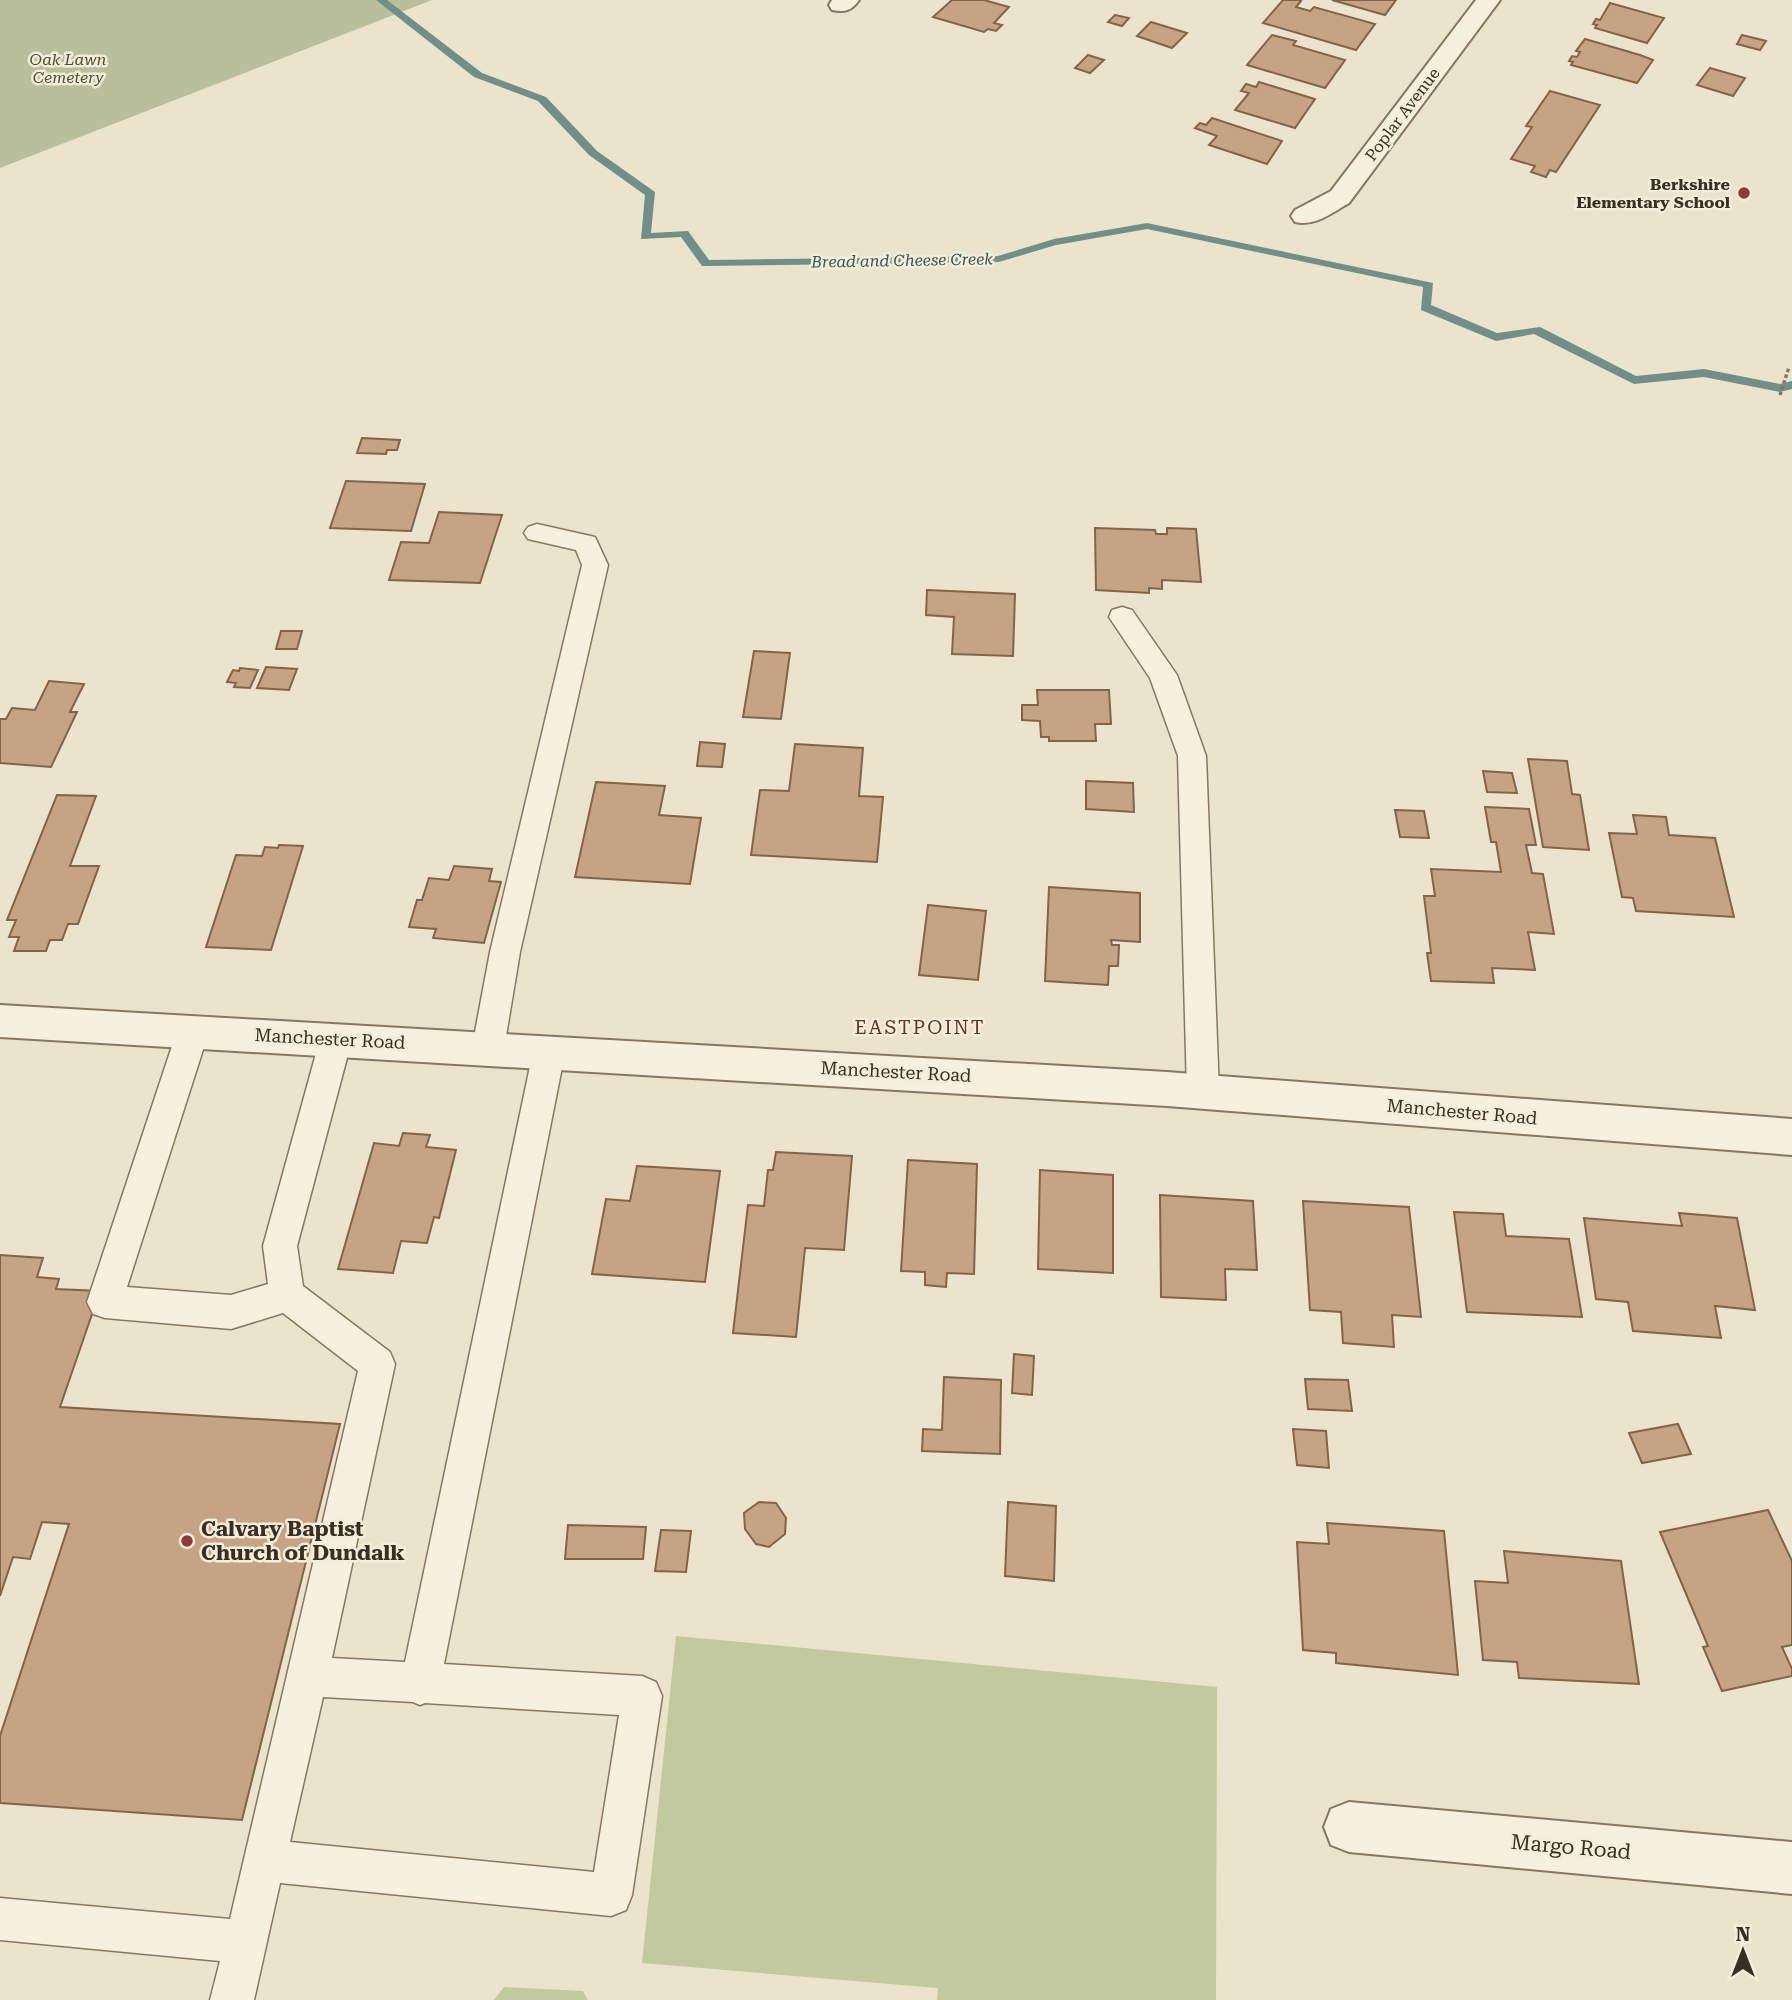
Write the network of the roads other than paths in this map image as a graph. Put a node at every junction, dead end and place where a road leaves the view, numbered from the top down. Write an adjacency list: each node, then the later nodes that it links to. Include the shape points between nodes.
1 (1488, 0): 2 (street, Poplar Avenue, via 1340,197)
2 (1305, 216)
3 (537, 533): 8 (lane, via 586,543 596,565 508,938)
4 (1122, 617): 10 (lane, via 1163,675 1192,755)
5 (0, 1021): 6 (street, Manchester Road)
6 (193, 1031): 7 (street, Manchester Road); 12 (lane, via 105,1302 231,1312)
7 (336, 1039): 8 (street, Manchester Road); 12 (lane, via 280,1246)
8 (488, 1048): 9 (street, Manchester Road)
9 (550, 1052): 10 (street, Manchester Road); 14 (lane)
10 (1203, 1092): 11 (street, Manchester Road)
11 (1792, 1137)
12 (287, 1295): 13 (lane, via 377,1364)
13 (308, 1676): 14 (lane); 16 (lane)
14 (419, 1685): 16 (lane, via 642,1696 611,1895)
15 (1349, 1827): 17 (street, Margo Road)
16 (265, 1861): 19 (lane)
17 (1792, 1868)
18 (0, 1919): 19 (lane)
19 (245, 1942): 20 (lane)
20 (232, 2000)

